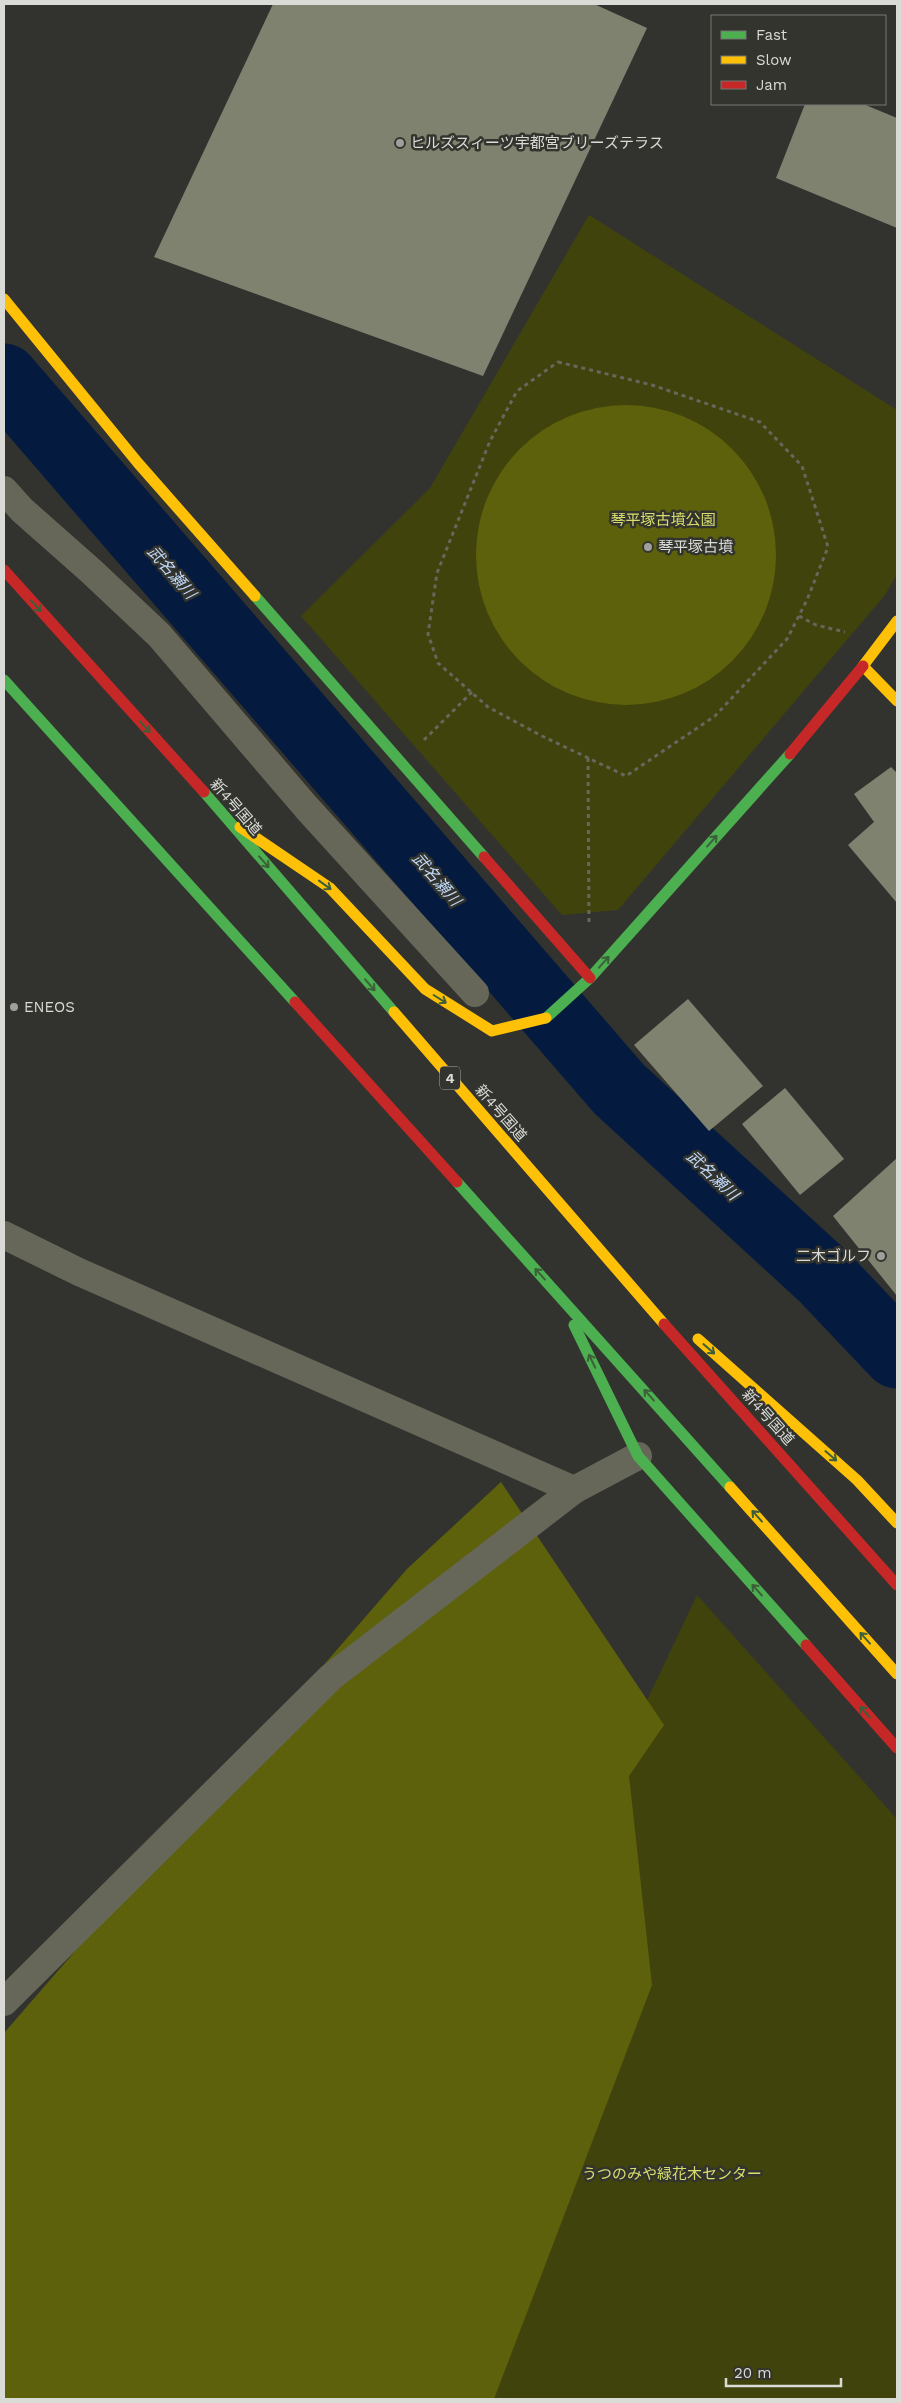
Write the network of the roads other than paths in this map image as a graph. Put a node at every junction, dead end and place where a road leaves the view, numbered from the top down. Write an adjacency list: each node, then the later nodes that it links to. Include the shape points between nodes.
1 (4, 299): 9 (main road, via 138,464)
2 (4, 490): 10 (street, via 159,635 306,807)
3 (4, 570): 8 (main road, 新4号国道 / 4, one-way to 8)
4 (897, 621): 5 (main road)
5 (862, 666): 7 (main road); 9 (main road, one-way to 5, via 803,739)
6 (4, 680): 13 (main road, one-way to 6)
7 (897, 701)
8 (227, 818): 9 (main road, one-way to 9, via 330,888 425,989 492,1031 548,1017); 12 (main road, 新4号国道 / 4, one-way to 12)
9 (590, 978)
10 (475, 993)
11 (4, 1235): 15 (street, via 79,1272)
12 (606, 1259): 16 (main road, one-way to 16, via 857,1480); 17 (main road, 新4号国道 / 4)
13 (559, 1295): 14 (main road, one-way to 13); 18 (main road, one-way to 13)
14 (638, 1456): 15 (street); 19 (main road, one-way to 14)
15 (574, 1490): 20 (street, via 331,1677)
16 (897, 1523)
17 (897, 1585)
18 (897, 1674)
19 (897, 1748)
20 (4, 2002)

